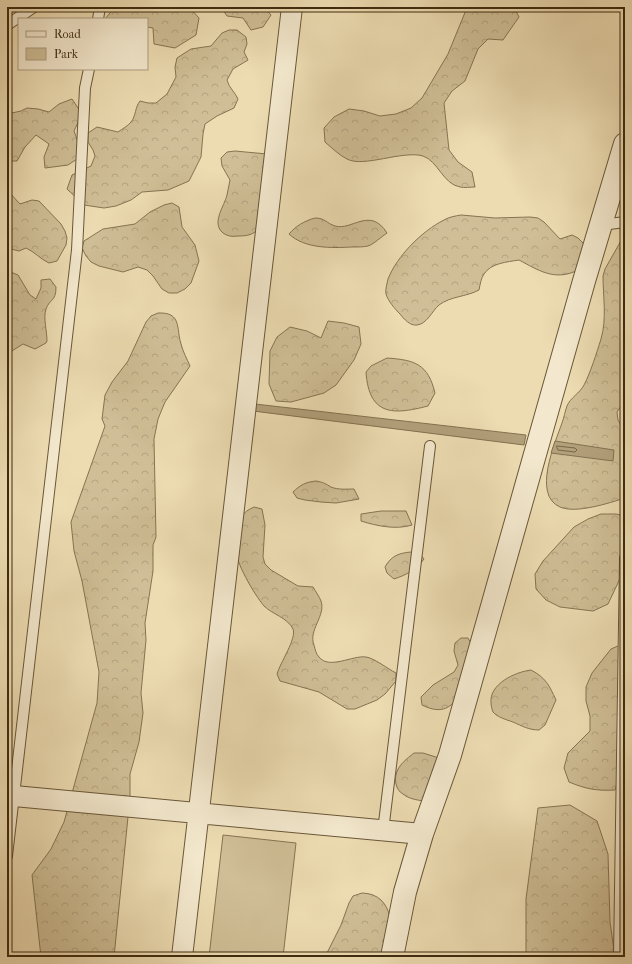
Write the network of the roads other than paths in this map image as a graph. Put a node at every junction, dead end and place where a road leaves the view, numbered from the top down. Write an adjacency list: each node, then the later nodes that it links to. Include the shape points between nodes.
1 (34, 7): 5 (lane)
2 (100, 7): 4 (lane)
3 (292, 7): 13 (street)
4 (98, 18)
5 (7, 25)
6 (89, 70): 12 (lane, via 85,88 77,250)
7 (625, 144): 9 (street)
8 (625, 222): 9 (lane)
9 (601, 225): 15 (street, via 450,755)
10 (430, 446): 14 (lane)
11 (625, 558): 19 (lane)
12 (14, 796): 13 (street); 16 (lane)
13 (198, 814): 14 (street); 17 (street)
14 (383, 831): 15 (street)
15 (422, 834): 18 (street)
16 (7, 856)
17 (182, 957)
18 (392, 957)
19 (619, 957)

